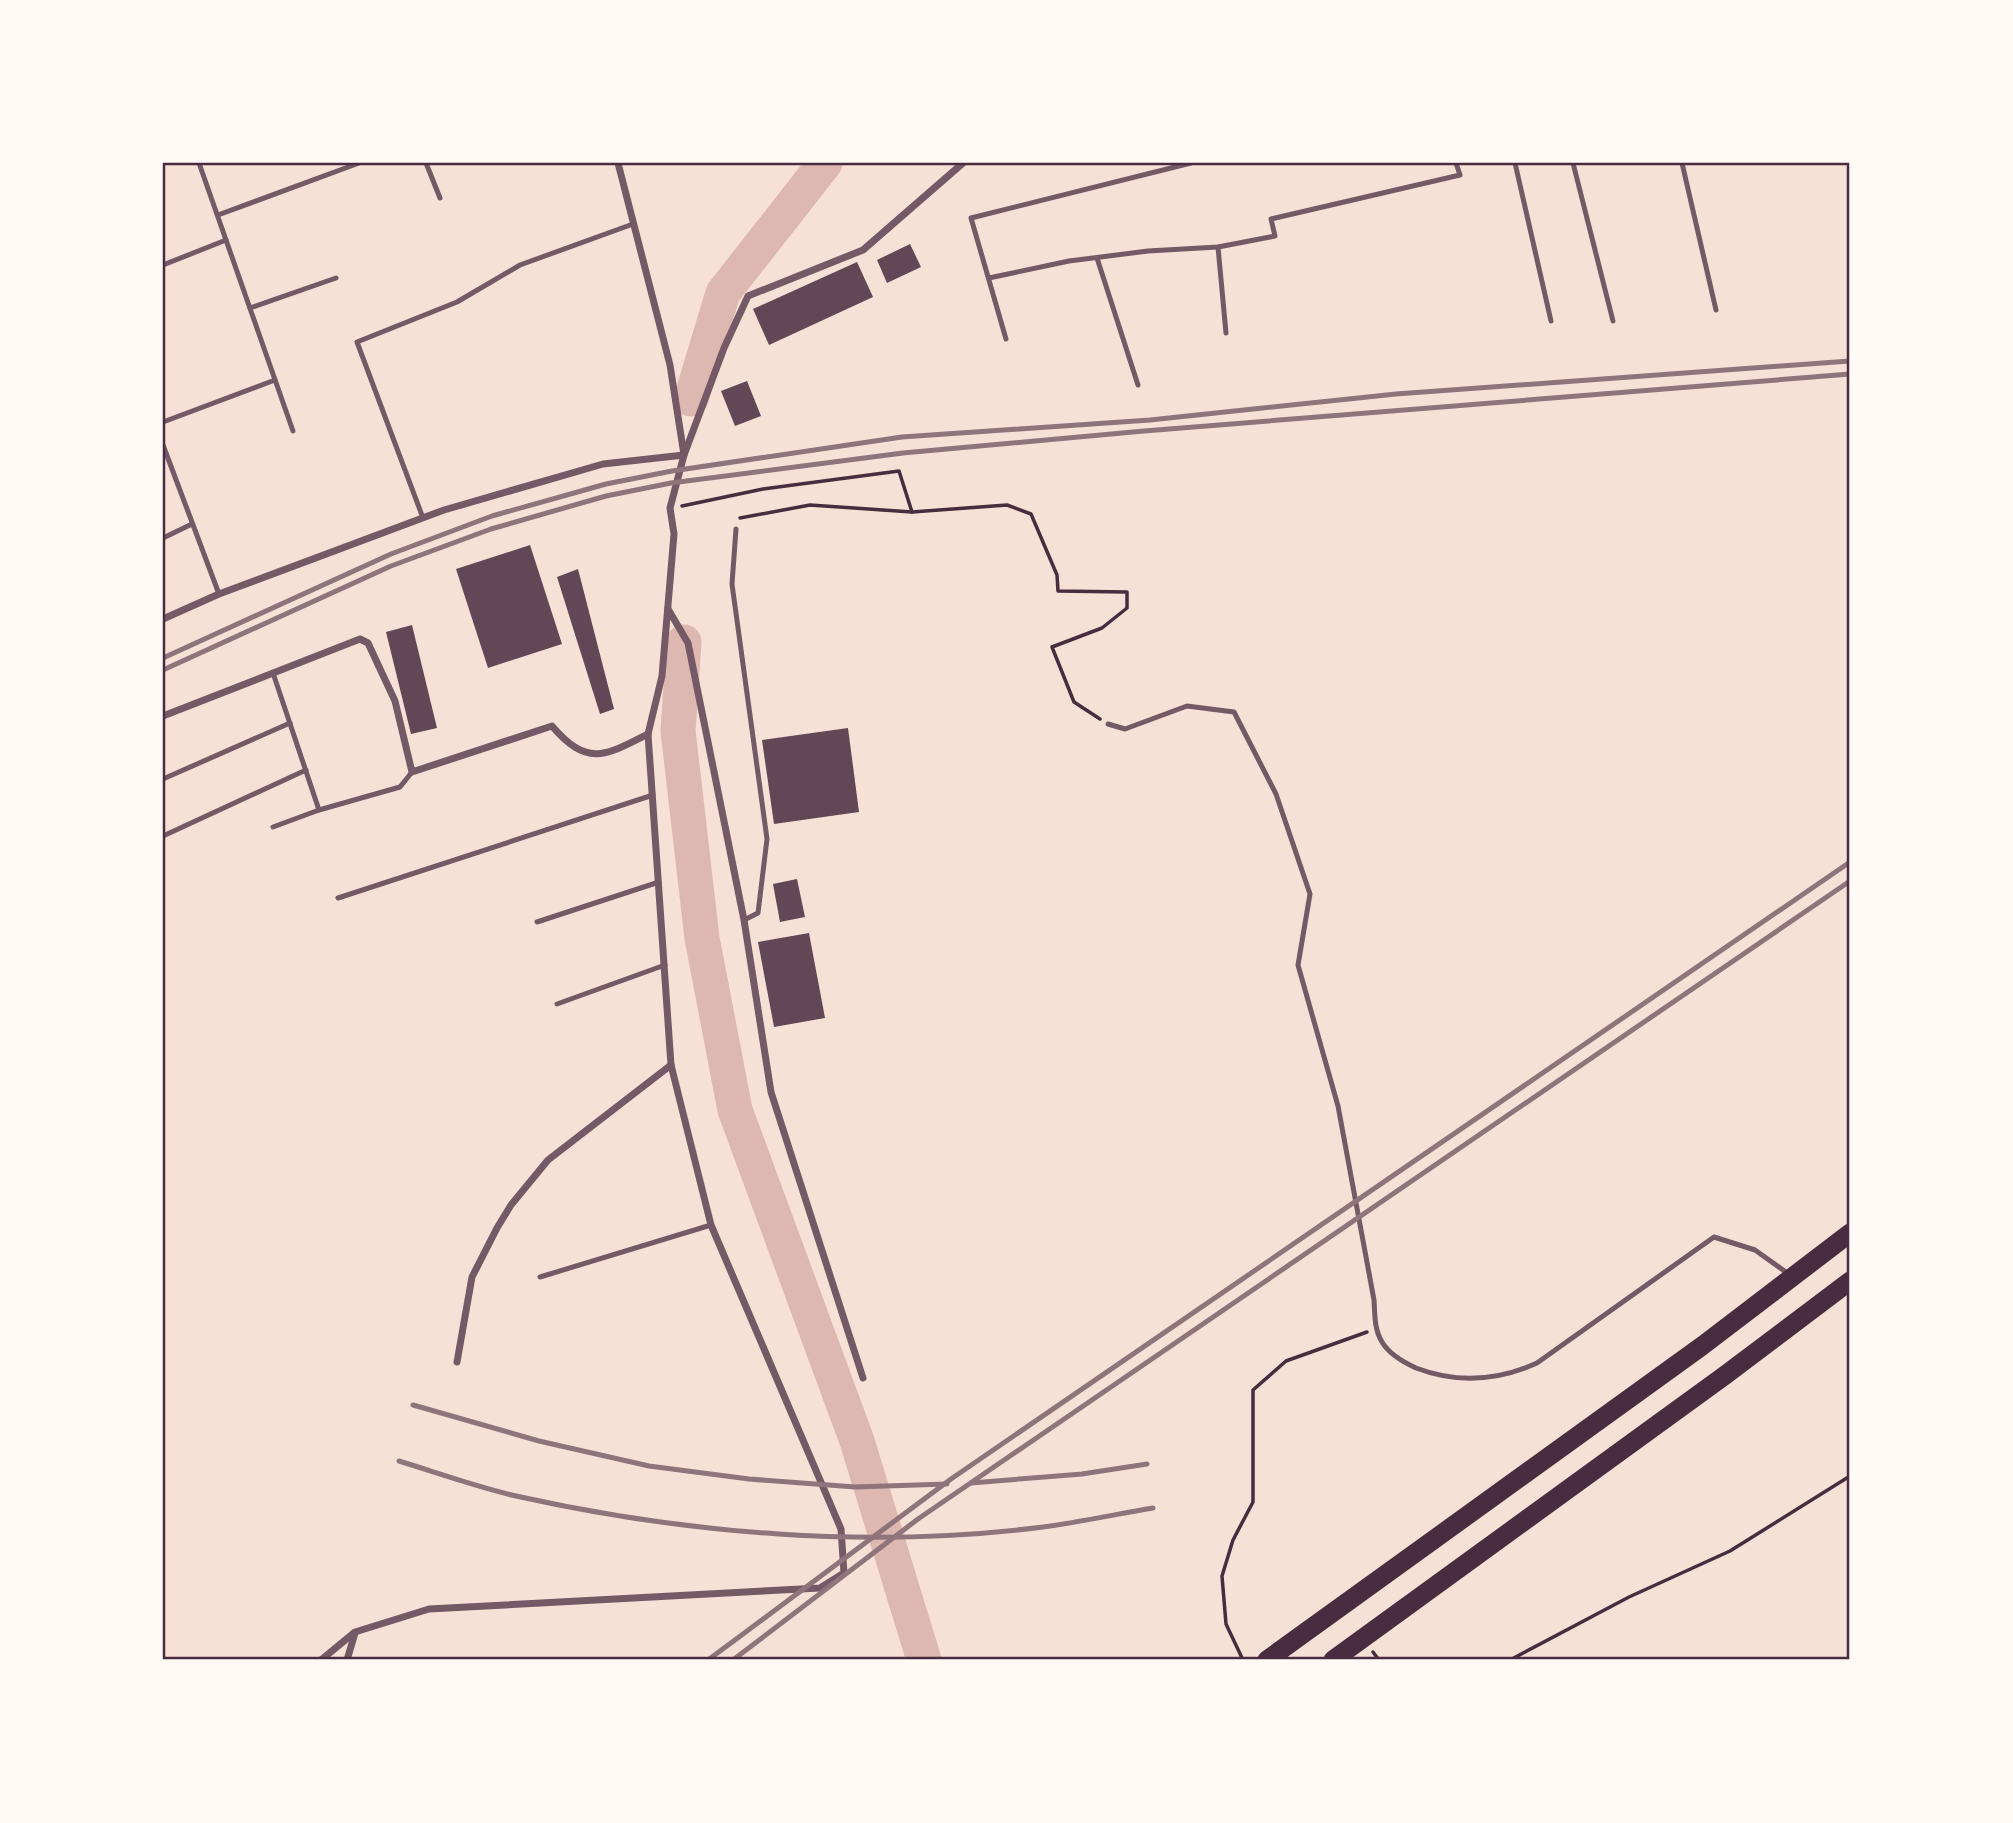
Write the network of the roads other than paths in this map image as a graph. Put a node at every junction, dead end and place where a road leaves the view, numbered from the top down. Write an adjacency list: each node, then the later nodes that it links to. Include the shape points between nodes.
1 (199, 163): 12 (lane)
2 (359, 163): 12 (lane)
3 (426, 163): 11 (lane)
4 (618, 163): 13 (street)
5 (964, 163): 31 (street, via 863,250 748,296)
6 (1191, 163): 19 (lane, via 971,218)
7 (1457, 163): 15 (lane, via 1460,175 1271,219 1275,236)
8 (1515, 163): 22 (lane)
9 (1573, 163): 23 (lane)
10 (1682, 163): 21 (lane)
11 (440, 198)
12 (218, 215): 14 (lane)
13 (633, 223): 31 (street, via 670,365); 32 (lane, via 520,265 457,302 357,342)
14 (226, 240): 17 (lane); 20 (lane)
15 (1218, 247): 16 (lane); 24 (lane)
16 (1097, 258): 19 (lane); 27 (lane)
17 (163, 265)
18 (336, 278): 20 (lane)
19 (989, 278): 25 (lane)
20 (250, 307): 26 (lane)
21 (1716, 310)
22 (1551, 321)
23 (1613, 321)
24 (1226, 333)
25 (1006, 339)
26 (275, 380): 28 (lane); 29 (lane)
27 (1138, 385)
28 (163, 422)
29 (293, 431)
30 (163, 445): 33 (lane)
31 (684, 455): 32 (street, via 603,464); 37 (street, via 670,508 674,534)
32 (423, 518): 36 (street)
33 (192, 524): 35 (lane); 36 (lane)
34 (736, 529): 53 (lane, via 732,584 767,839 758,913)
35 (163, 538)
36 (219, 594): 38 (street)
37 (668, 609): 43 (street, via 662,676); 53 (street, via 688,643)
38 (163, 619)
39 (272, 673): 40 (street); 41 (lane); 45 (street, via 360,639 368,643 395,701)
40 (163, 716)
41 (289, 723): 44 (lane); 46 (lane)
42 (1108, 724): 61 (lane, via 1125,729 1187,706 1234,712 1276,794 1310,894 1298,965 1338,1106 1376,1329 1394,1356 1447,1377 1484,1379 1537,1363 1713,1237 1755,1250)
43 (648, 734): 45 (street, via 616,750 587,755 567,743 552,726); 47 (street)
44 (306, 770): 48 (lane); 50 (lane)
45 (412, 772): 48 (lane, via 400,787)
46 (163, 779)
47 (653, 795): 51 (street); 52 (lane)
48 (320, 810): 49 (lane)
49 (273, 827)
50 (163, 836)
51 (659, 882): 54 (lane); 55 (street)
52 (338, 898)
53 (744, 920): 64 (street, via 771,1092)
54 (537, 922)
55 (665, 965): 56 (lane); 57 (street)
56 (557, 1004)
57 (671, 1065): 58 (street); 63 (street, via 548,1160 512,1205 472,1277)
58 (711, 1225): 60 (lane); 65 (street, via 841,1529 844,1573 820,1588 429,1609)
59 (1850, 1233): 61 (highway)
60 (541, 1277)
61 (1793, 1277): 68 (highway)
62 (1850, 1281): 69 (highway)
63 (457, 1362)
64 (863, 1378)
65 (355, 1632): 66 (street); 67 (street)
66 (321, 1660)
67 (347, 1660)
68 (1268, 1660)
69 (1333, 1660)

